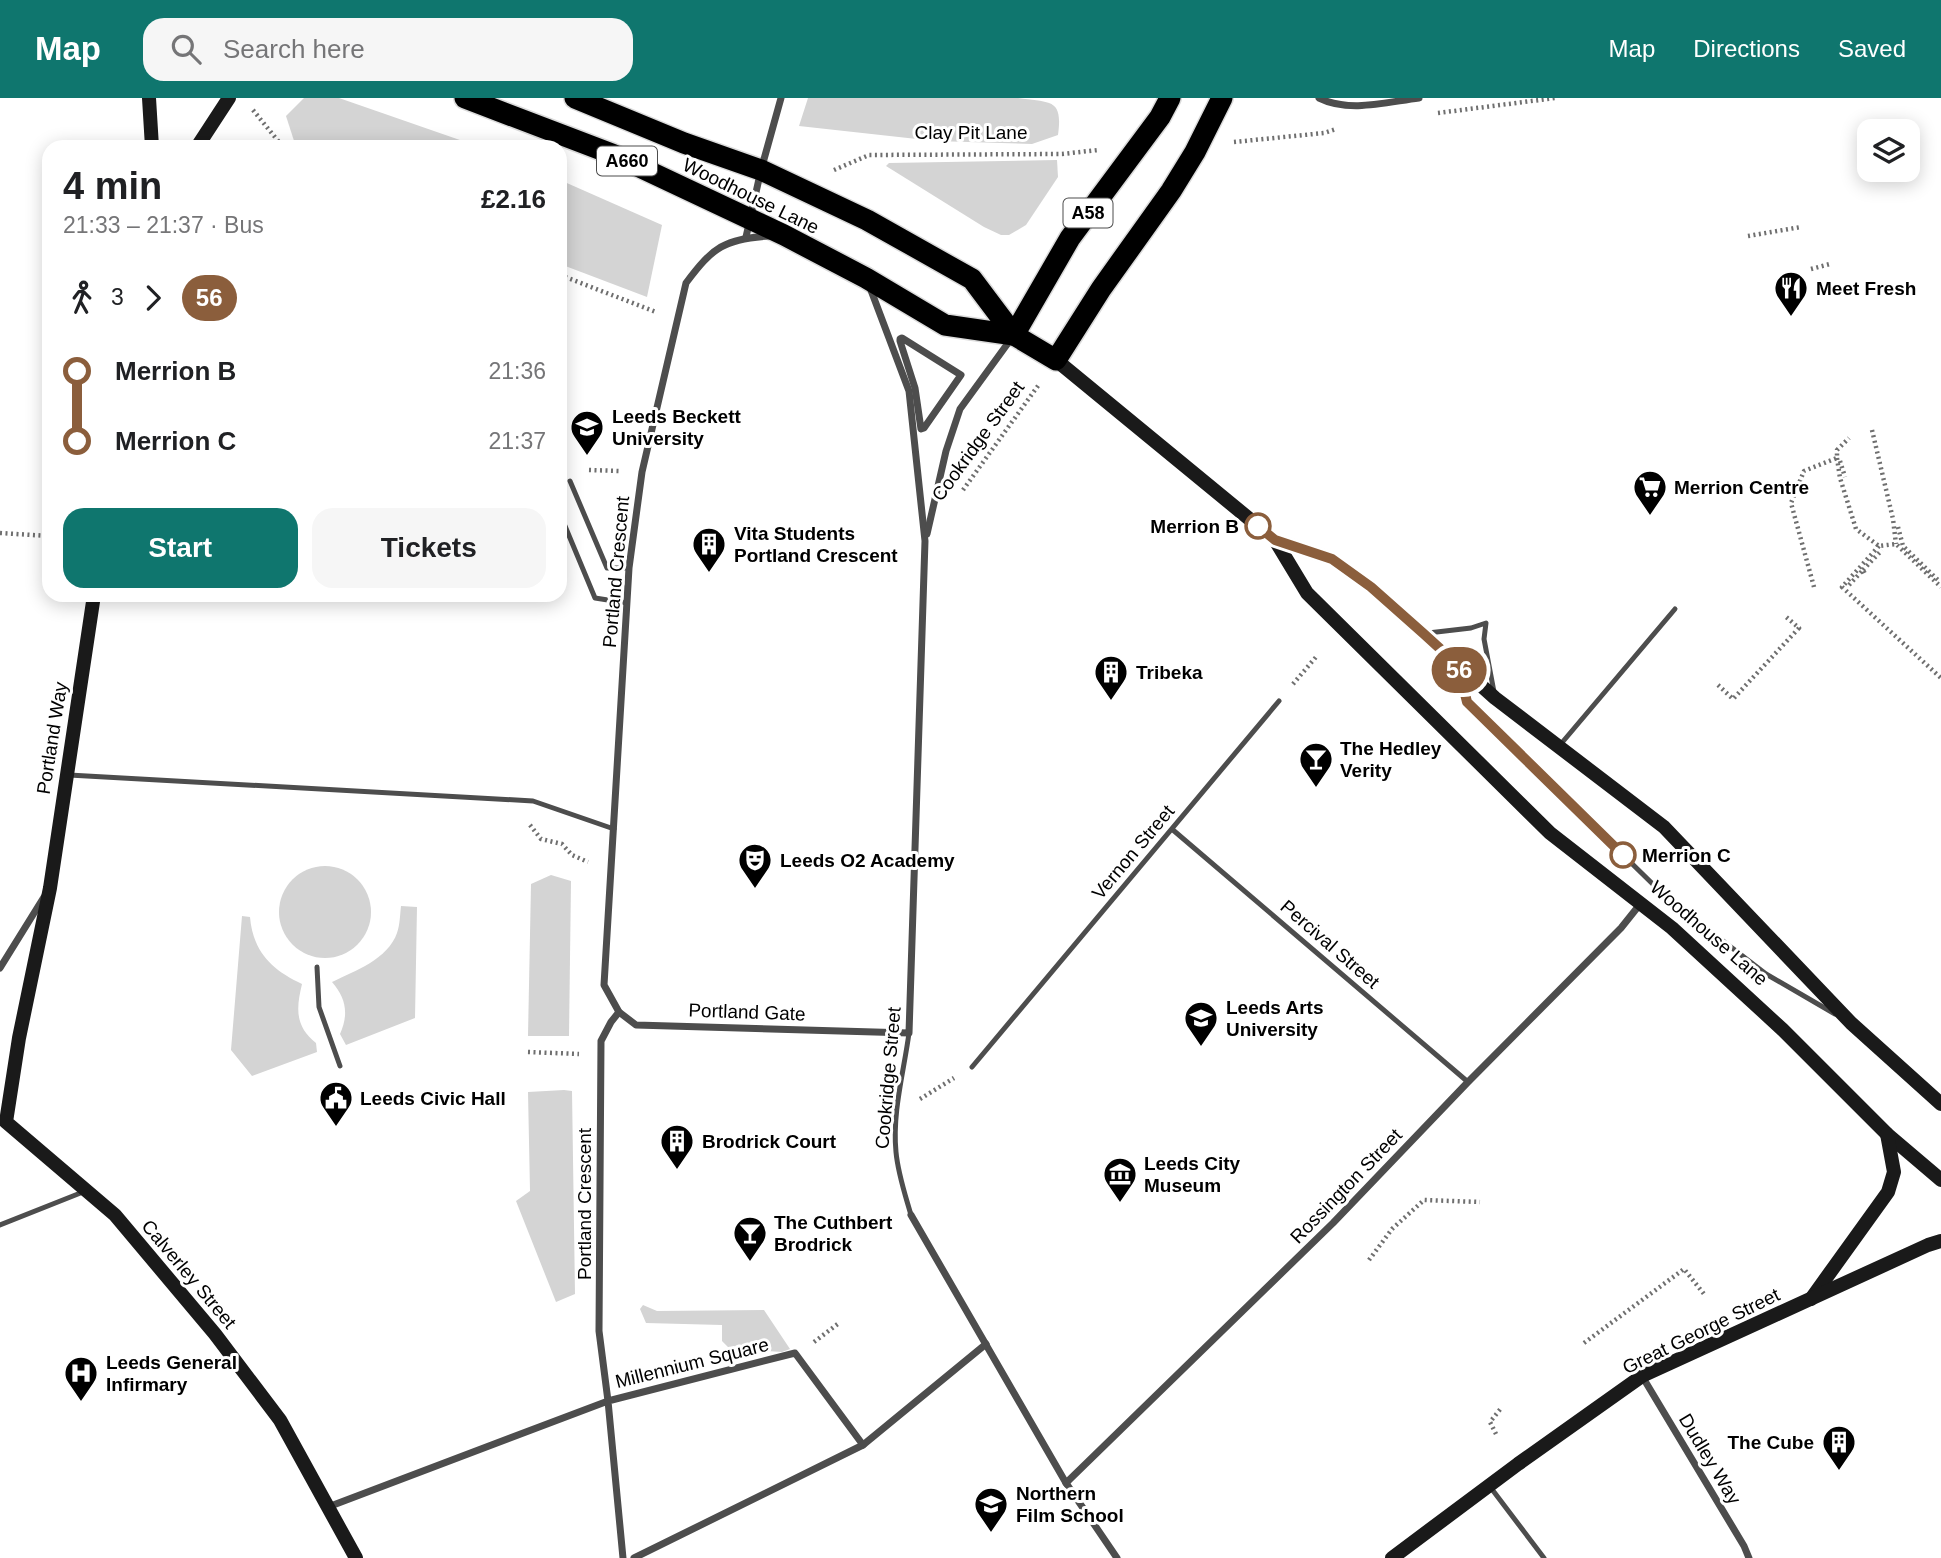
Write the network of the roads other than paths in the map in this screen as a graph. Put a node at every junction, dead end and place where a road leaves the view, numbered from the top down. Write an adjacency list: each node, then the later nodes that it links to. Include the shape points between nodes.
1 (149, 98): 10 (street)
2 (229, 98): 11 (street)
3 (465, 98): 13 (highway, Woodhouse Lane / A660, via 612,154)
4 (575, 98): 12 (highway, Woodhouse Lane / A660)
5 (780, 98): 12 (street)
6 (1170, 98): 15 (highway, A58, via 1070,238)
7 (1222, 98): 16 (highway, A58, via 1171,191)
8 (1319, 98): 9 (street, via 1353,106)
9 (1419, 98)
10 (152, 140)
11 (202, 140)
12 (761, 170): 13 (street); 15 (highway, Woodhouse Lane / A660, via 867,220 972,279)
13 (749, 228): 14 (highway, Woodhouse Lane / A660, via 784,235); 22 (street, Portland Crescent, via 704,258 686,283 642,472)
14 (866, 278): 15 (highway, Woodhouse Lane / A660, via 945,325); 21 (street, Cookridge Street, via 909,391)
15 (1014, 335): 16 (highway, Woodhouse Lane / A660); 21 (street, Cookridge Street, via 960,409)
16 (1056, 360): 20 (street, Woodhouse Lane)
17 (923, 428): 17 (street, via 961,375 902,338 919,427)
18 (570, 481): 22 (lane, via 607,568)
19 (567, 531): 24 (lane, via 595,598)
20 (1275, 540): 26 (street, Woodhouse Lane, via 1332,559); 35 (street, Woodhouse Lane, via 1307,593 1350,636 1550,832)
21 (925, 541): 40 (street, Cookridge Street)
22 (629, 568): 24 (street, Portland Crescent)
23 (93, 602): 31 (street, Portland Way)
24 (627, 603): 32 (street, Portland Crescent)
25 (1675, 609): 30 (lane)
26 (1424, 634): 27 (street, Woodhouse Lane); 28 (lane, via 1486,623 1484,639)
27 (1458, 665): 28 (street, Woodhouse Lane); 39 (lane, Woodhouse Lane, via 1467,702 1667,898 1766,974)
28 (1495, 698): 30 (street, Woodhouse Lane)
29 (1279, 701): 33 (lane, Vernon Street)
30 (1558, 748): 39 (street, Woodhouse Lane, via 1664,827)
31 (66, 775): 32 (lane, via 533,801); 34 (street, Portland Way)
32 (614, 829): 38 (street, Portland Crescent, via 604,985)
33 (1173, 830): 42 (lane, Vernon Street); 43 (lane, Percival Street)
34 (50, 888): 37 (street, Portland Way); 45 (street, Portland Way)
35 (1641, 903): 43 (street, Rossington Street); 46 (street, Woodhouse Lane, via 1783,1030)
36 (317, 967): 41 (lane, via 319,1007)
37 (0, 968)
38 (619, 1012): 40 (street, Portland Gate, via 636,1025); 55 (street, Portland Crescent, via 601,1041 599,1331)
39 (1851, 1023): 44 (street, Woodhouse Lane)
40 (909, 1033): 49 (lane, Cookridge Street, via 895,1149)
41 (340, 1066)
42 (972, 1067)
43 (1468, 1082): 57 (street, Rossington Street, via 1332,1223)
44 (1941, 1104)
45 (3, 1119): 48 (street, Calverley Street)
46 (1888, 1134): 47 (street, Woodhouse Lane); 52 (street, via 1894,1172 1888,1192)
47 (1941, 1180)
48 (86, 1191): 50 (lane); 59 (street, Calverley Street, via 115,1215 215,1334 280,1420)
49 (911, 1215): 53 (street, Cookridge Street)
50 (0, 1225)
51 (1941, 1241): 52 (street, Great George Street)
52 (1810, 1300): 54 (street, Great George Street)
53 (986, 1343): 56 (street); 57 (street, Cookridge Street)
54 (1642, 1376): 58 (street, Great George Street); 66 (street, Dudley Way)
55 (608, 1401): 56 (street, Millennium Square, via 795,1353); 59 (street, Millennium Square); 61 (street, Millennium Square)
56 (863, 1445): 62 (street)
57 (1066, 1483): 63 (street, Cookridge Street)
58 (1489, 1485): 64 (street, Great George Street); 65 (lane)
59 (328, 1507): 60 (street, Calverley Street)
60 (356, 1558)
61 (624, 1558)
62 (634, 1558)
63 (1117, 1558)
64 (1392, 1558)
65 (1544, 1558)
66 (1749, 1558)

